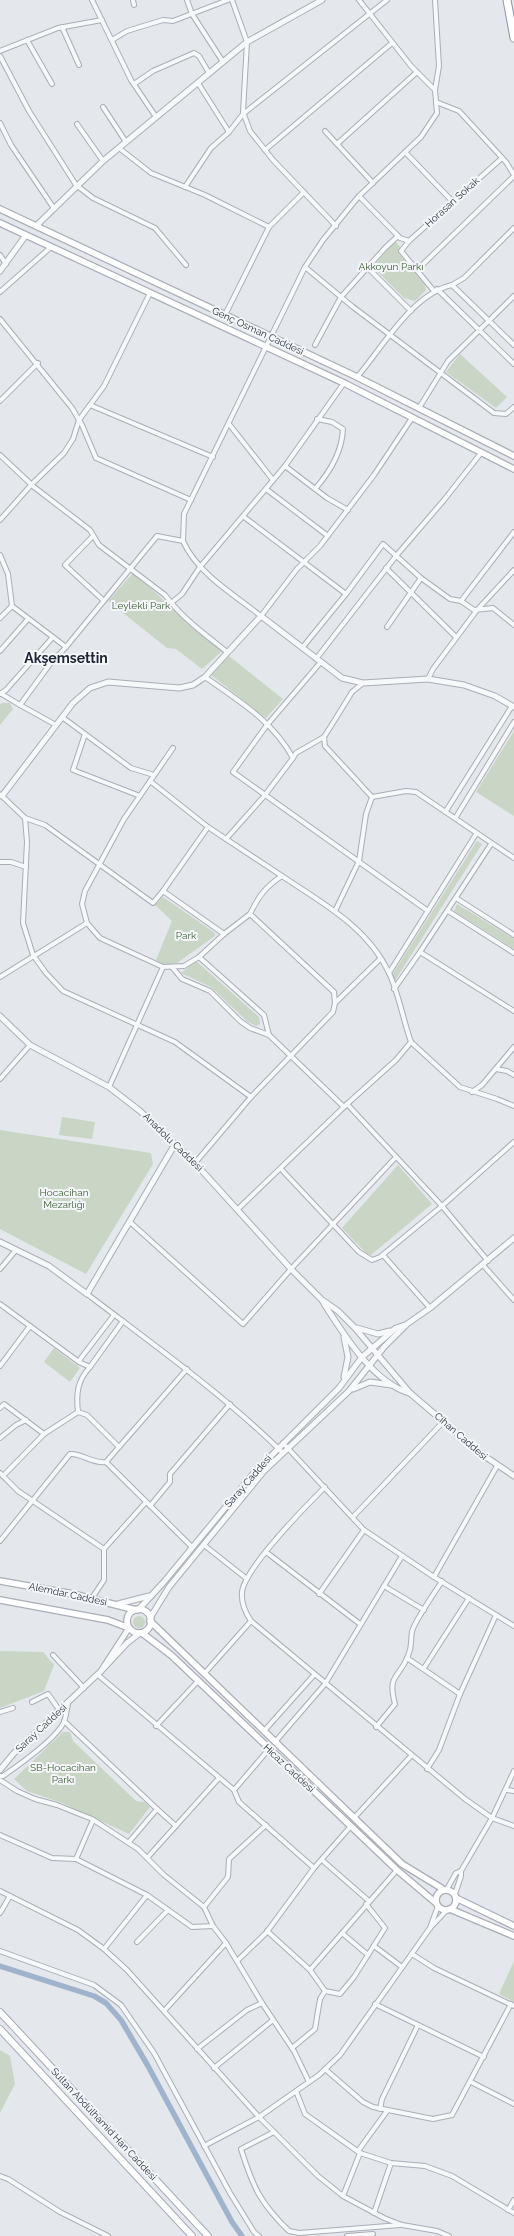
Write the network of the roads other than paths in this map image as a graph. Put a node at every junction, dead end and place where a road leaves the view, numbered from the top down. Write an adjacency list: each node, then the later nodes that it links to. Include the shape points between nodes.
1 (92, 0): 14 (street)
2 (133, 0): 11 (street)
3 (187, 0): 12 (street)
4 (228, 0): 12 (street)
5 (232, 0): 19 (street)
6 (322, 0): 19 (street)
7 (359, 0): 13 (street)
8 (387, 0): 13 (street)
9 (435, 0): 30 (street, via 439,51)
10 (507, 0): 16 (highway)
11 (134, 5)
12 (192, 14): 18 (street, via 127,31); 23 (street)
13 (370, 15): 20 (street); 33 (street)
14 (102, 20): 15 (street); 18 (street)
15 (62, 27): 17 (street); 24 (street)
16 (514, 38)
17 (27, 40): 21 (street); 28 (street)
18 (112, 40): 29 (street)
19 (247, 42): 23 (street); 33 (street)
20 (392, 43): 25 (street); 42 (street)
21 (0, 51)
22 (0, 56): 48 (street, via 29,111)
23 (223, 62): 26 (street)
24 (79, 65)
25 (417, 72): 30 (street); 40 (street)
26 (209, 73): 27 (street); 29 (street, via 199,56 194,53 153,71)
27 (198, 82): 34 (street); 38 (street)
28 (52, 84)
29 (134, 84): 34 (street)
30 (435, 90): 31 (street)
31 (436, 102): 43 (street, via 437,113 421,137); 44 (street, via 459,111)
32 (104, 107): 39 (street)
33 (243, 114): 38 (street); 42 (street, via 250,131)
34 (156, 117): 39 (street)
35 (0, 123): 53 (street, via 11,145)
36 (77, 124): 45 (street)
37 (325, 131): 40 (street)
38 (229, 132): 49 (street, via 211,148)
39 (126, 142): 41 (street)
40 (337, 144): 47 (street)
41 (119, 148): 45 (street); 49 (street, via 151,173)
42 (265, 150): 50 (street)
43 (405, 152): 47 (street); 52 (street)
44 (502, 158): 46 (street); 52 (street, Horasan Sokak)
45 (103, 161): 48 (street)
46 (514, 176): 69 (street)
47 (373, 183): 51 (street)
48 (76, 185): 53 (street); 66 (street, via 93,198 155,228)
49 (185, 187): 58 (street)
50 (304, 192): 57 (street); 58 (street)
51 (360, 196): 57 (street); 61 (street)
52 (453, 202): 62 (street, Horasan Sokak)
53 (53, 207): 56 (street)
54 (0, 209): 56 (main road, Genç Osman Caddesi)
55 (0, 223): 60 (main road, Genç Osman Caddesi)
56 (36, 226): 78 (main road, Genç Osman Caddesi)
57 (336, 226): 67 (street)
58 (269, 227): 78 (street)
59 (514, 228): 71 (street, via 464,278)
60 (26, 235): 63 (main road, Genç Osman Caddesi); 65 (street)
61 (399, 237): 62 (street); 68 (street)
62 (408, 241): 69 (street, via 401,251)
63 (51, 247): 73 (street); 74 (main road, Genç Osman Caddesi)
64 (0, 255): 65 (street)
65 (6, 264): 70 (street)
66 (186, 265)
67 (305, 267): 76 (street); 83 (street)
68 (367, 267): 76 (street); 77 (street)
69 (417, 270): 72 (street)
70 (0, 271)
71 (452, 285): 72 (street); 80 (street)
72 (435, 290): 77 (street); 81 (street)
73 (0, 292)
74 (150, 293): 85 (main road, Genç Osman Caddesi); 93 (street, via 104,386)
75 (514, 296): 80 (street)
76 (341, 297): 82 (street); 86 (street)
77 (411, 311): 82 (street)
78 (225, 315): 83 (main road, Genç Osman Caddesi)
79 (0, 319): 87 (street)
80 (489, 321): 81 (street); 84 (street)
81 (479, 331): 88 (street); 89 (street)
82 (390, 335): 89 (street); 90 (street)
83 (271, 337): 85 (street); 90 (main road, Genç Osman Caddesi)
84 (514, 345)
85 (266, 346): 91 (main road, Genç Osman Caddesi); 99 (street)
86 (315, 346)
87 (38, 363): 92 (street); 98 (street)
88 (514, 364)
89 (440, 372): 94 (street, via 494,413 506,414); 95 (street)
90 (357, 377): 95 (main road, Genç Osman Caddesi)
91 (344, 383): 96 (main road, Genç Osman Caddesi); 97 (street)
92 (0, 401)
93 (90, 405): 98 (street); 102 (street)
94 (514, 407)
95 (419, 408): 103 (main road, Genç Osman Caddesi)
96 (412, 418): 100 (main road, Genç Osman Caddesi); 111 (street)
97 (317, 419): 104 (street); 109 (street, via 332,422 343,429 343,439 325,478)
98 (79, 420): 107 (street, via 73,439 64,453); 110 (street, via 96,458)
99 (229, 424): 102 (street); 106 (street)
100 (481, 453): 105 (main road, Genç Osman Caddesi); 119 (street)
101 (0, 455): 107 (street)
102 (213, 456): 110 (street)
103 (514, 456)
104 (285, 466): 106 (street); 109 (street)
105 (514, 469)
106 (273, 480): 108 (street)
107 (32, 484): 113 (street); 115 (street, via 90,530)
108 (266, 489): 112 (street); 116 (street)
109 (315, 489): 111 (street)
110 (191, 500): 117 (street, via 184,514)
111 (348, 510): 116 (street)
112 (244, 517): 120 (street); 122 (street)
113 (0, 520)
114 (514, 532): 129 (street)
115 (93, 536): 121 (street, via 99,545); 128 (street, via 65,565)
116 (328, 536): 120 (street)
117 (183, 541): 121 (street, via 157,536); 122 (street, via 190,556)
118 (0, 555): 131 (street, via 8,574)
119 (396, 556): 123 (street); 125 (street); 126 (street, via 383,544)
120 (305, 563): 126 (street); 133 (street)
121 (131, 567): 128 (street); 130 (street)
122 (200, 567): 130 (street, via 182,594); 133 (street)
123 (386, 568): 127 (street); 144 (street)
124 (513, 571): 132 (street)
125 (421, 578): 127 (street); 129 (street, via 450,599)
126 (346, 594): 141 (street)
127 (410, 594): 137 (street); 139 (street)
128 (104, 601): 140 (street)
129 (461, 601): 132 (street)
130 (171, 603): 143 (street)
131 (12, 606): 134 (street); 135 (street)
132 (477, 610): 136 (street, via 493,608); 139 (street)
133 (261, 616): 141 (street); 143 (street)
134 (0, 618)
135 (28, 619): 138 (street); 142 (street)
136 (514, 625)
137 (387, 627)
138 (52, 637): 140 (street); 148 (street, via 6,690)
139 (456, 637): 146 (street)
140 (66, 647): 149 (street)
141 (302, 648): 144 (street)
142 (0, 651)
143 (228, 652): 145 (street)
144 (318, 661): 147 (street, via 342,678); 153 (street)
145 (205, 677): 151 (street, via 193,685 179,688 108,682 90,688 72,703); 153 (street)
146 (428, 679): 147 (street); 150 (street, via 464,685 495,696)
147 (363, 683): 156 (street, via 352,692)
148 (0, 693): 149 (street)
149 (20, 705): 154 (street)
150 (513, 707): 165 (street)
151 (62, 717): 154 (street); 155 (street)
152 (514, 722): 166 (street)
153 (268, 724): 158 (street, via 283,740); 161 (street, via 233,772)
154 (56, 725): 162 (street)
155 (85, 734): 159 (street, via 132,768); 163 (street, via 74,770)
156 (324, 737): 158 (street, via 296,753); 164 (street, via 325,746)
157 (173, 748): 159 (street)
158 (293, 758): 161 (street)
159 (154, 776): 160 (street)
160 (150, 781): 163 (street); 168 (street)
161 (265, 795): 170 (street); 173 (street)
162 (1, 796): 167 (street)
163 (140, 796): 175 (street, via 124,819)
164 (372, 797): 165 (street, via 406,791 416,792); 173 (street, via 366,814)
165 (446, 811): 166 (street)
166 (456, 817): 169 (street)
167 (25, 818): 175 (street, via 45,825); 176 (street)
168 (208, 827): 170 (street); 178 (street)
169 (476, 834): 171 (street); 181 (street)
170 (226, 839): 177 (street)
171 (491, 844): 172 (street); 179 (street)
172 (514, 858)
173 (359, 861): 180 (street); 181 (street)
174 (0, 862): 176 (street, via 11,862)
175 (100, 864): 178 (street, via 153,903); 184 (street, via 85,891 82,904)
176 (26, 868): 189 (street, via 23,923)
177 (282, 876): 180 (street); 183 (street, via 269,884 256,899)
178 (163, 891): 185 (street)
179 (456, 898): 182 (street); 186 (street)
180 (335, 911): 191 (street, via 366,938)
181 (428, 911): 194 (street)
182 (448, 911): 187 (street); 188 (street)
183 (250, 914): 185 (street); 197 (street, via 334,992)
184 (87, 923): 189 (street); 192 (street, via 100,938)
185 (224, 934): 190 (street)
186 (514, 936)
187 (420, 952): 196 (street); 198 (street)
188 (514, 953)
189 (33, 955): 195 (street); 200 (street, via 63,991)
190 (199, 957): 193 (street, via 184,966); 201 (street, via 264,1015)
191 (380, 959): 194 (street); 197 (street)
192 (163, 967): 193 (street); 200 (street)
193 (172, 967): 201 (street, via 182,979 210,991 240,1021)
194 (389, 973): 196 (street)
195 (0, 977)
196 (394, 989): 202 (street)
197 (335, 1003): 205 (street, via 333,1012)
198 (514, 1011)
199 (0, 1016): 203 (street, Anadolu Caddesi)
200 (137, 1024): 209 (street); 211 (street, via 175,1042)
201 (269, 1035): 205 (street)
202 (411, 1042): 210 (street, via 460,1088); 212 (street, via 396,1060)
203 (30, 1046): 208 (street); 209 (street, Anadolu Caddesi)
204 (514, 1047): 206 (street)
205 (291, 1057): 211 (street); 212 (street)
206 (496, 1069): 207 (street); 210 (street)
207 (514, 1075)
208 (0, 1079)
209 (109, 1087): 215 (street, Anadolu Caddesi, via 140,1111)
210 (472, 1092): 213 (street)
211 (252, 1097): 217 (street)
212 (345, 1105): 216 (street); 218 (street)
213 (514, 1106)
214 (514, 1142): 219 (street)
215 (175, 1144): 217 (street, Anadolu Caddesi); 221 (street)
216 (396, 1157): 219 (street); 222 (street)
217 (195, 1162): 220 (street, Anadolu Caddesi)
218 (281, 1169): 220 (street); 222 (street)
219 (442, 1206): 226 (street); 227 (street)
220 (238, 1208): 230 (street, Anadolu Caddesi)
221 (130, 1222): 230 (street, via 243,1324); 231 (street)
222 (334, 1223): 226 (street, via 358,1252 372,1260); 230 (street)
223 (514, 1238): 227 (street)
224 (0, 1242): 225 (street)
225 (16, 1250): 229 (street); 231 (street, via 49,1266)
226 (383, 1255): 235 (street)
227 (488, 1261): 228 (street)
228 (483, 1265): 233 (street); 235 (street)
229 (0, 1269)
230 (291, 1269): 232 (street, Anadolu Caddesi)
231 (87, 1294): 236 (street)
232 (321, 1299): 240 (street, Anadolu Caddesi, via 338,1310); 242 (street, Anadolu Caddesi)
233 (514, 1300)
234 (0, 1304): 239 (street)
235 (430, 1308): 238 (street)
236 (114, 1315): 237 (street); 246 (street)
237 (123, 1321): 249 (street); 250 (street)
238 (408, 1324): 241 (street); 244 (street)
239 (30, 1326): 246 (street); 248 (street)
240 (355, 1328): 241 (street, via 378,1334); 243 (street, Anadolu Caddesi)
241 (396, 1328): 243 (street)
242 (343, 1332): 245 (street, Anadolu Caddesi); 252 (street, via 348,1357)
243 (372, 1347): 244 (street, Anadolu Caddesi); 245 (street, Saray Caddesi)
244 (378, 1355): 247 (street, Saray Caddesi); 254 (street, Cihan Caddesi)
245 (362, 1357): 247 (street, Anadolu Caddesi); 252 (street, Saray Caddesi)
246 (79, 1362): 249 (street)
247 (370, 1365): 251 (street, Cihan Caddesi); 253 (street, Saray Caddesi)
248 (0, 1366)
249 (90, 1367): 259 (street, via 81,1376 78,1384)
250 (187, 1369): 257 (street); 265 (street)
251 (392, 1385): 253 (street, via 370,1382); 254 (street, Cihan Caddesi)
252 (339, 1388): 264 (street, Saray Caddesi)
253 (349, 1391): 267 (street, Saray Caddesi)
254 (410, 1393): 261 (street, Cihan Caddesi)
255 (0, 1400): 256 (street)
256 (4, 1404): 258 (street); 260 (street)
257 (230, 1404): 266 (street); 275 (street, via 170,1474 170,1482)
258 (0, 1408)
259 (78, 1412): 262 (street); 265 (street, via 87,1415)
260 (26, 1420): 262 (street); 263 (street)
261 (444, 1421): 270 (street, Cihan Caddesi); 276 (street)
262 (44, 1434): 271 (street)
263 (0, 1438)
264 (283, 1443): 266 (street, Saray Caddesi); 267 (street)
265 (119, 1447): 269 (street)
266 (278, 1448): 268 (street); 280 (street, Saray Caddesi)
267 (288, 1448): 268 (street, Saray Caddesi); 273 (street)
268 (283, 1453): 279 (street, Saray Caddesi, via 260,1476)
269 (106, 1462): 274 (street, via 98,1463 76,1453 70,1454 47,1480); 275 (street)
270 (497, 1466): 272 (street, Cihan Caddesi); 284 (street)
271 (2, 1475): 274 (street, via 18,1491)
272 (514, 1476)
273 (325, 1487): 276 (street); 282 (street, via 292,1519)
274 (34, 1500): 278 (street, via 12,1523); 281 (street)
275 (148, 1504): 280 (street); 281 (street)
276 (353, 1517): 277 (street)
277 (364, 1530): 283 (street); 289 (street)
278 (0, 1541)
279 (204, 1545): 285 (street); 298 (street, Saray Caddesi, via 158,1603)
280 (192, 1547): 290 (street, Saray Caddesi)
281 (104, 1549): 291 (street, via 104,1580)
282 (266, 1552): 285 (street); 289 (street)
283 (402, 1556): 284 (street); 288 (street)
284 (434, 1577): 287 (street)
285 (247, 1579): 299 (street, via 242,1591 242,1600 245,1613)
286 (0, 1582): 291 (main road, Alemdar Caddesi)
287 (442, 1582): 292 (street); 296 (street)
288 (384, 1586): 296 (street); 300 (street)
289 (319, 1594): 300 (street)
290 (152, 1595): 294 (street, via 133,1602); 295 (street, Saray Caddesi)
291 (92, 1598): 294 (main road, Alemdar Caddesi)
292 (469, 1598): 297 (street); 306 (street)
293 (0, 1600): 302 (main road, Alemdar Caddesi, via 102,1619)
294 (115, 1604): 295 (main road, Alemdar Caddesi)
295 (137, 1610): 298 (main road, via 147,1613); 302 (main road, via 128,1617)
296 (424, 1610): 305 (street, via 412,1632 413,1643)
297 (496, 1615): 301 (street); 313 (street)
298 (150, 1620): 303 (main road, via 147,1630); 308 (main road, Hicaz Caddesi)
299 (251, 1621): 308 (street); 309 (street)
300 (360, 1624): 311 (street)
301 (514, 1626)
302 (129, 1628): 303 (main road); 307 (street, Saray Caddesi)
303 (141, 1633): 307 (street, Saray Caddesi, via 127,1643); 310 (main road, Hicaz Caddesi, via 171,1655)
304 (53, 1655): 312 (street)
305 (407, 1658): 306 (street); 321 (street, via 395,1676 391,1688 395,1704)
306 (424, 1668): 313 (street)
307 (99, 1673): 312 (street, Saray Caddesi); 320 (street)
308 (204, 1674): 322 (main road, Hicaz Caddesi)
309 (314, 1675): 311 (street); 322 (street)
310 (198, 1681): 320 (street); 324 (main road, Hicaz Caddesi)
311 (325, 1684): 321 (street); 323 (street)
312 (84, 1688): 315 (street, Saray Caddesi)
313 (460, 1694): 326 (street, via 439,1750)
314 (32, 1702): 317 (street, via 48,1694)
315 (68, 1704): 317 (street, Saray Caddesi); 319 (street)
316 (13, 1708): 318 (street)
317 (60, 1711): 327 (street, Saray Caddesi, via 14,1753)
318 (0, 1712)
319 (64, 1721): 329 (street, via 58,1731 21,1763 4,1776); 335 (street)
320 (156, 1726): 330 (street)
321 (376, 1727): 325 (street)
322 (264, 1731): 323 (main road, Hicaz Caddesi)
323 (275, 1742): 336 (main road, Hicaz Caddesi)
324 (269, 1749): 332 (street); 341 (main road, Hicaz Caddesi)
325 (411, 1756): 326 (street); 336 (street)
326 (427, 1769): 337 (street)
327 (0, 1770)
328 (514, 1771): 333 (street)
329 (0, 1776)
330 (219, 1778): 332 (street); 340 (street)
331 (0, 1780): 338 (street, via 35,1799)
332 (234, 1790): 339 (street, via 239,1802)
333 (507, 1790): 334 (street); 337 (street)
334 (514, 1791)
335 (157, 1809): 340 (street); 344 (street)
336 (354, 1818): 351 (main road, Hicaz Caddesi, via 402,1864)
337 (492, 1818): 342 (street); 350 (street)
338 (93, 1820): 344 (street); 346 (street)
339 (266, 1825): 348 (street); 358 (street, via 229,1859 228,1877)
340 (176, 1826): 345 (street)
341 (351, 1826): 347 (street); 349 (main road, Hicaz Caddesi)
342 (514, 1826)
343 (0, 1835): 346 (street, via 52,1858)
344 (129, 1842): 345 (street)
345 (147, 1858): 358 (street)
346 (76, 1859): 353 (street)
347 (322, 1860): 348 (street); 356 (street)
348 (314, 1868): 365 (street)
349 (397, 1870): 356 (street); 357 (main road, Hicaz Caddesi)
350 (461, 1871): 351 (street, via 456,1873); 355 (street)
351 (445, 1889): 355 (main road); 357 (main road, via 436,1896)
352 (0, 1891): 354 (street)
353 (147, 1895): 359 (street); 371 (street)
354 (10, 1896): 361 (street); 371 (street, via 78,1930)
355 (456, 1896): 360 (main road, via 455,1905); 363 (main road)
356 (368, 1903): 366 (street); 370 (street, via 385,1928)
357 (437, 1905): 360 (main road); 364 (street)
358 (204, 1907): 362 (street)
359 (168, 1910): 362 (street, via 192,1927); 368 (street)
360 (448, 1910): 364 (street); 367 (main road)
361 (0, 1913)
362 (213, 1926): 369 (street)
363 (514, 1926)
364 (430, 1928): 373 (street)
365 (267, 1931): 375 (street); 377 (street)
366 (342, 1933): 374 (street); 377 (street)
367 (514, 1936)
368 (136, 1942)
369 (226, 1943): 375 (street); 383 (street)
370 (374, 1946): 374 (street); 376 (street)
371 (104, 1949): 383 (street, via 127,1970)
372 (0, 1951): 400 (street, via 94,1984 121,2005 154,2053)
373 (412, 1954): 376 (street); 381 (street, via 434,1968)
374 (368, 1955): 378 (street, via 340,1994)
375 (238, 1961): 379 (street)
376 (402, 1967): 380 (street)
377 (310, 1970): 378 (street)
378 (324, 1991): 387 (street, via 320,1999 315,2029)
379 (262, 2003): 384 (street); 388 (street, via 247,2010)
380 (375, 2004): 385 (street); 391 (street, via 340,2054)
381 (512, 2005): 389 (street)
382 (0, 2012): 413 (main road, Sultan Abdülhamid Han Caddesi)
383 (164, 2012): 388 (street)
384 (273, 2020): 387 (street); 390 (street)
385 (418, 2025): 389 (street); 396 (street, via 382,2099)
386 (0, 2029): 412 (main road, Sultan Abdülhamid Han Caddesi)
387 (292, 2048): 392 (street)
388 (197, 2049): 390 (street)
389 (484, 2057): 393 (street)
390 (214, 2068): 398 (street)
391 (325, 2069): 392 (street); 396 (street, via 363,2102)
392 (308, 2082): 394 (street)
393 (471, 2082): 395 (street); 397 (street, via 452,2115 433,2119)
394 (296, 2091): 398 (street); 401 (street, via 305,2114)
395 (514, 2104)
396 (380, 2109): 397 (street)
397 (387, 2111): 401 (street)
398 (260, 2117): 399 (street); 400 (street)
399 (274, 2132): 404 (street, via 318,2176); 409 (street, via 241,2150 258,2196 289,2232)
400 (204, 2146): 414 (street, via 230,2193)
401 (359, 2152): 402 (street); 404 (street)
402 (391, 2163): 406 (street, via 425,2166 452,2176); 407 (street)
403 (0, 2176): 411 (street, via 60,2212)
404 (343, 2196): 407 (street)
405 (514, 2200): 406 (street)
406 (508, 2210): 408 (street)
407 (374, 2213): 409 (street)
408 (514, 2213)
409 (402, 2225): 416 (street, via 437,2231)
410 (373, 2234): 415 (street)
411 (108, 2236)
412 (192, 2236)
413 (208, 2236)
414 (259, 2236)
415 (347, 2236)
416 (449, 2236)

